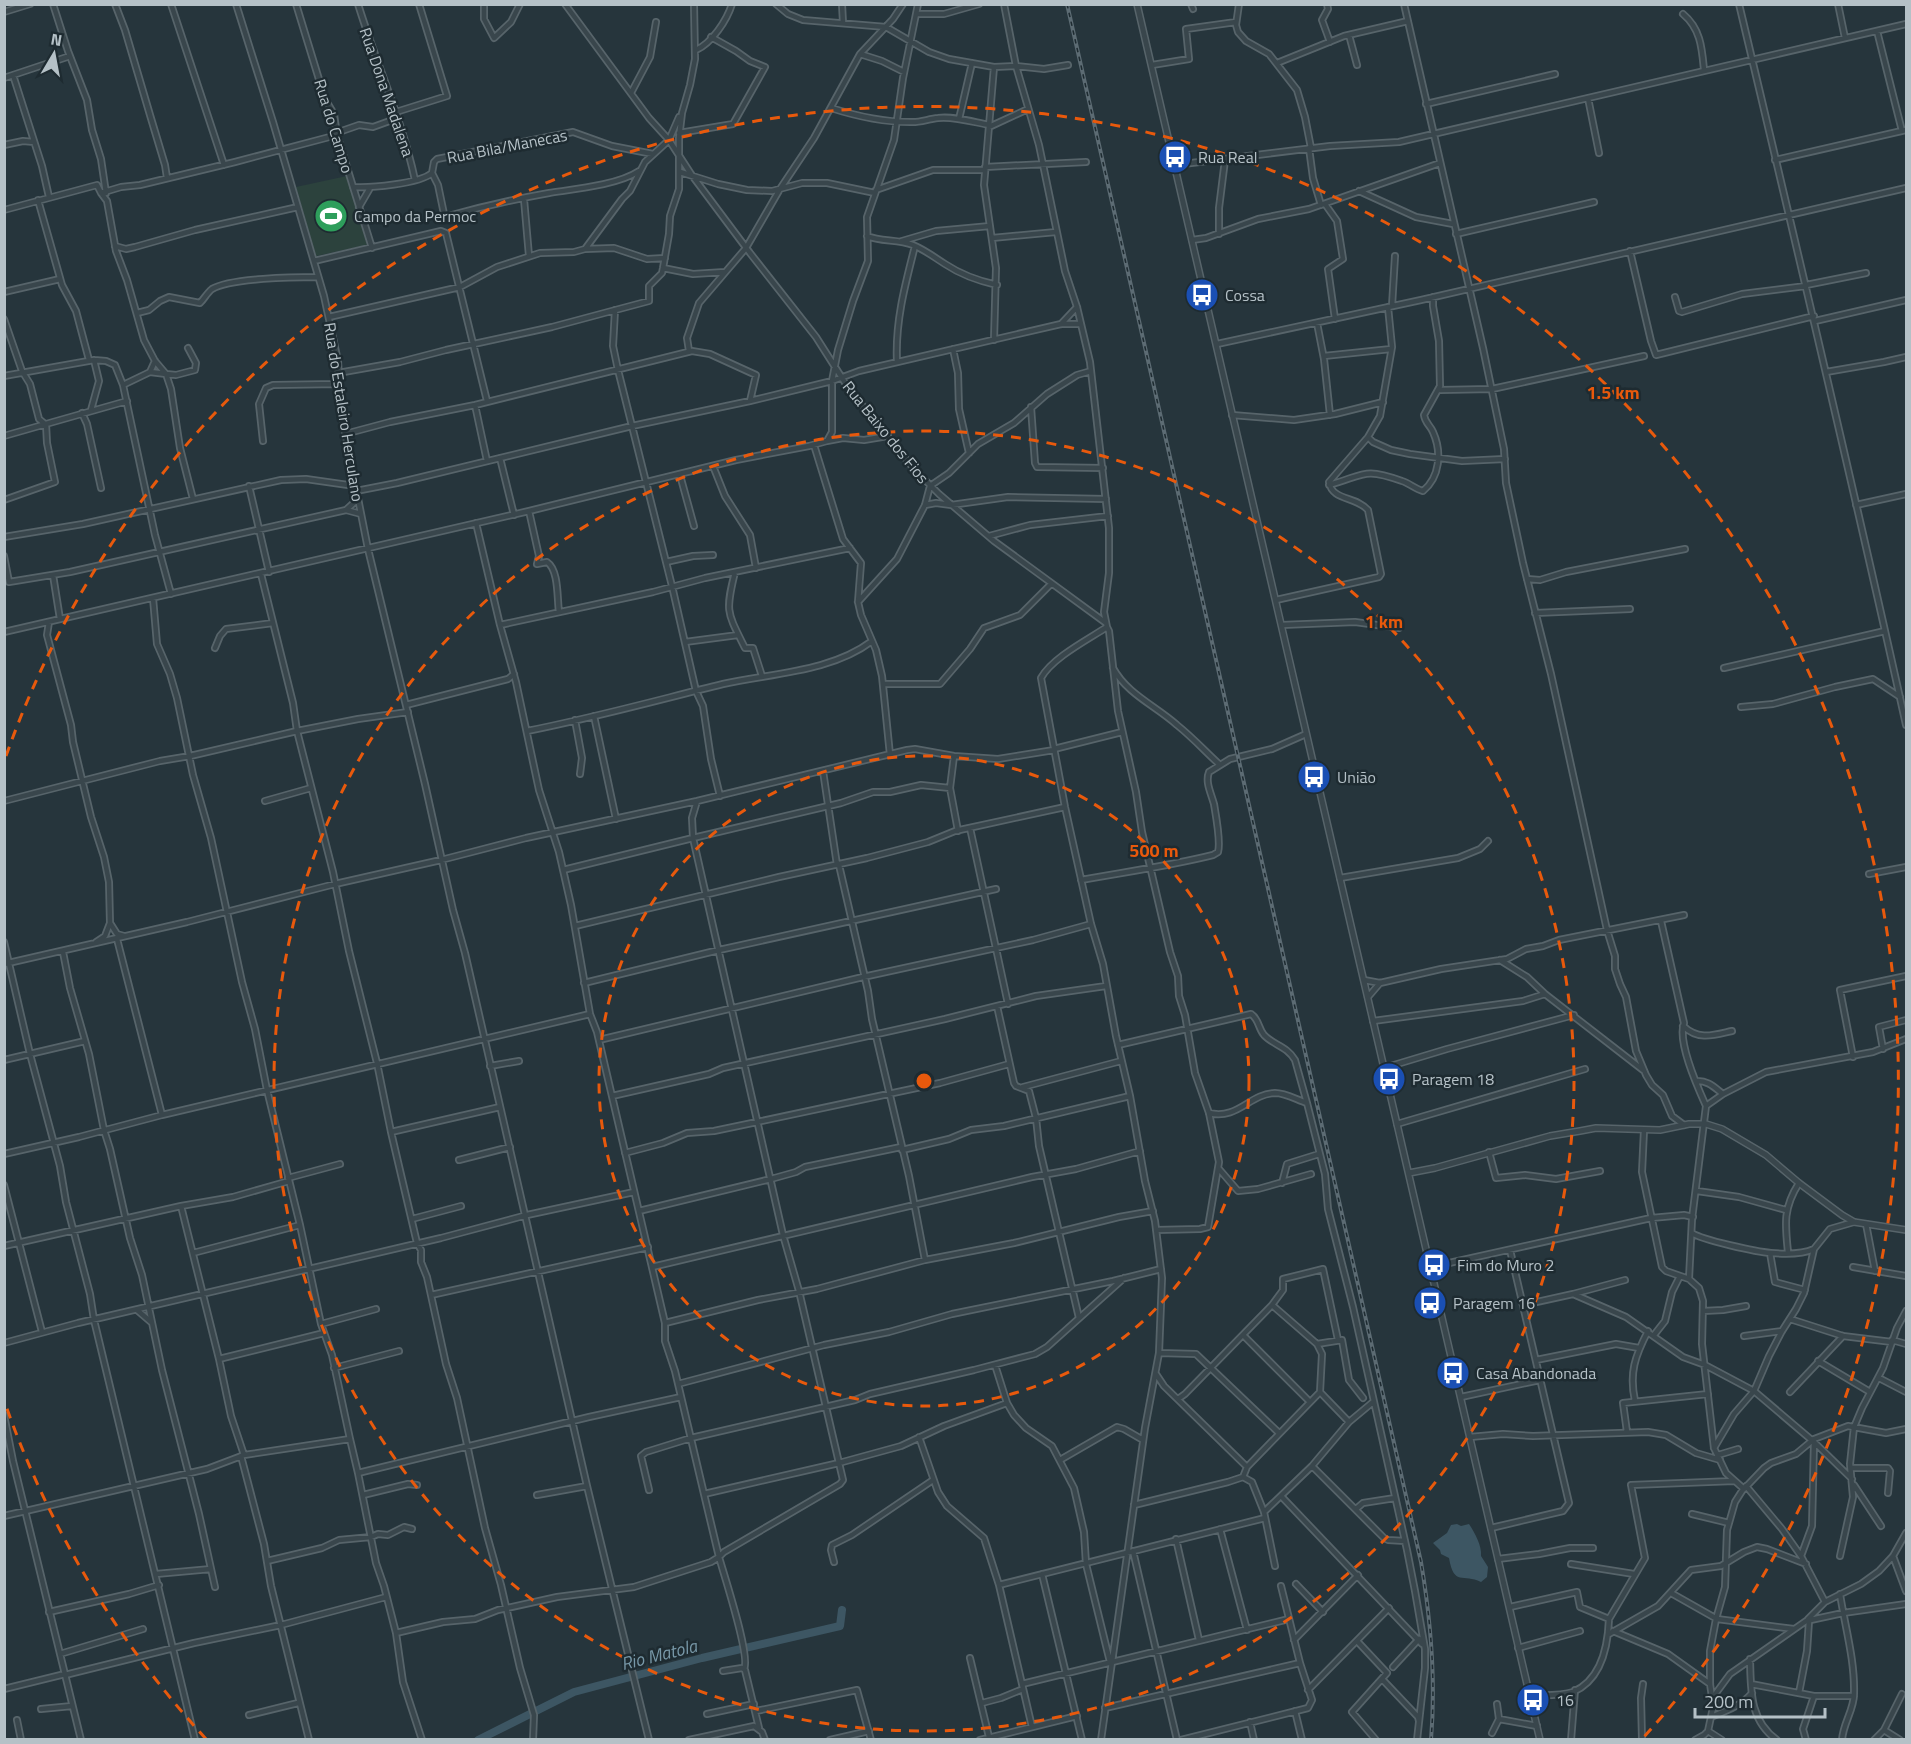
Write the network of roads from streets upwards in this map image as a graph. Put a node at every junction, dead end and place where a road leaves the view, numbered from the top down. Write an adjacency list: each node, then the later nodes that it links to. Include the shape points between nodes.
1 (30, 4): 26 (street)
2 (53, 4): 43 (street)
3 (115, 4): 95 (street)
4 (171, 4): 88 (street)
5 (236, 4): 79 (street, Rua do Estaleiro Herculano)
6 (296, 4): 71 (street, Rua do Campo, via 325,99 334,114)
7 (358, 4): 63 (street, Rua Dona Madalena)
8 (419, 4): 63 (street, via 447,95)
9 (484, 4): 10 (street, via 484,19 494,38 511,22)
10 (520, 4)
11 (566, 4): 57 (street)
12 (694, 4): 41 (street)
13 (732, 4): 37 (street)
14 (776, 4): 32 (street, via 803,20)
15 (842, 4): 32 (street)
16 (903, 4): 34 (street)
17 (918, 4): 27 (street)
18 (979, 4): 27 (street, via 944,14)
19 (1004, 4): 49 (street)
20 (1239, 4): 31 (street)
21 (1327, 4): 40 (street, via 1322,20)
22 (1404, 4): 29 (street)
23 (1739, 4): 44 (street)
24 (1838, 4): 38 (street)
25 (1140, 5): 48 (street)
26 (4, 12)
27 (917, 14): 39 (street)
28 (1683, 14): 52 (street, via 1701,39)
29 (1408, 21): 36 (street); 59 (street)
30 (656, 22): 57 (street, via 650,57)
31 (1236, 22): 46 (street, via 1246,41); 48 (street, via 1186,29 1189,59)
32 (843, 23): 34 (street)
33 (1906, 24): 35 (street)
34 (886, 27): 39 (street); 42 (street)
35 (1877, 31): 38 (street); 68 (street)
36 (1349, 34): 40 (street); 50 (street)
37 (711, 37): 41 (street); 70 (street, via 765,67 733,124)
38 (1845, 38): 44 (street)
39 (911, 42): 45 (street, via 937,56); 53 (street)
40 (1330, 42): 46 (street)
41 (696, 50): 62 (street)
42 (860, 54): 53 (street); 60 (street)
43 (70, 56): 55 (street); 103 (street, via 87,100)
44 (1752, 59): 52 (street); 84 (street)
45 (972, 63): 51 (street); 64 (street)
46 (1277, 63): 78 (street, via 1297,90)
47 (1068, 65): 49 (street, via 1044,69)
48 (1152, 65): 89 (street)
49 (1016, 66): 51 (street); 61 (street)
50 (1357, 66)
51 (994, 67): 66 (street)
52 (1704, 70): 58 (street)
53 (904, 72): 65 (street)
54 (1555, 74): 59 (street)
55 (13, 75): 56 (street); 69 (street)
56 (4, 78)
57 (631, 93): 67 (street)
58 (1588, 98): 72 (street); 80 (street)
59 (1426, 104): 72 (street)
60 (831, 108): 65 (street); 100 (street)
61 (1028, 109): 66 (street); 86 (street)
62 (681, 113): 70 (street); 73 (street)
63 (397, 115): 71 (street, via 374,127 359,125); 96 (street, Rua Dona Madalena)
64 (959, 119): 65 (street); 66 (street)
65 (898, 122): 102 (street)
66 (989, 126): 90 (street)
67 (661, 131): 73 (street, Rua Baixo dos Fios); 77 (street)
68 (1904, 131): 84 (street)
69 (31, 133): 74 (street); 75 (street)
70 (679, 133): 82 (street)
71 (336, 134): 79 (street); 97 (street, Rua do Campo)
72 (1433, 134): 78 (street, via 1399,142); 87 (street)
73 (669, 140): 77 (street); 82 (street, Rua Baixo dos Fios)
74 (23, 141): 75 (street); 76 (street)
75 (34, 141): 104 (street)
76 (4, 145)
77 (663, 146): 81 (street)
78 (1310, 148): 83 (street); 108 (street, via 1313,178)
79 (281, 149): 88 (street); 109 (street, Rua do Estaleiro Herculano)
80 (1599, 153)
81 (653, 154): 91 (street); 93 (street, Rua Bila/Manecas, via 612,146 579,133 566,133 437,159)
82 (680, 156): 92 (street); 94 (street, Rua Baixo dos Fios)
83 (1225, 160): 89 (street); 116 (street)
84 (1775, 160): 112 (street)
85 (1086, 162): 86 (street)
86 (1042, 163): 90 (street); 115 (street)
87 (1440, 163): 101 (street); 113 (street)
88 (224, 165): 95 (street)
89 (1175, 165): 120 (street)
90 (985, 169): 102 (street, via 933,170); 114 (street)
91 (639, 171): 105 (street, via 587,187); 126 (street, via 630,191)
92 (680, 172): 94 (street); 130 (street)
93 (432, 173): 96 (street, Rua Bila/Manecas); 105 (street, via 446,216)
94 (691, 174): 100 (street, via 737,188); 125 (street, Rua Baixo dos Fios)
95 (167, 178): 103 (street)
96 (414, 180): 98 (street, Rua Bila/Manecas)
97 (352, 187): 98 (street, Rua Bila/Manecas); 110 (street, Rua do Campo)
98 (370, 188): 110 (street)
99 (1906, 188): 112 (street)
100 (780, 189): 102 (street, via 802,183 827,183); 125 (street)
101 (1359, 191): 108 (street); 113 (street, via 1416,217)
102 (876, 192): 118 (street, via 867,217)
103 (106, 193): 104 (street, via 97,185); 122 (street)
104 (49, 197): 106 (street)
105 (524, 199): 128 (street)
106 (38, 200): 111 (street); 136 (street)
107 (1594, 202): 117 (street)
108 (1323, 205): 116 (street, via 1258,219); 152 (street, via 1337,222 1343,259 1329,267 1328,272)
109 (298, 207): 122 (street, via 129,248); 131 (street, Rua do Estaleiro Herculano)
110 (358, 207): 124 (street, Rua do Campo)
111 (4, 210)
112 (1788, 215): 127 (street); 138 (street)
113 (1454, 224): 117 (street)
114 (990, 226): 119 (street); 121 (street, via 936,231)
115 (1056, 232): 119 (street); 145 (street)
116 (1219, 234): 120 (street)
117 (1456, 234): 140 (street)
118 (867, 236): 121 (street); 169 (street, via 868,261)
119 (992, 238): 137 (street)
120 (1192, 240): 157 (street)
121 (900, 242): 123 (street)
122 (115, 246): 148 (street)
123 (915, 246): 137 (street, via 972,278); 168 (street, via 898,313)
124 (372, 248): 131 (street); 139 (street, via 444,232)
125 (746, 248): 133 (street); 169 (street, Rua Baixo dos Fios)
126 (585, 249): 128 (street); 130 (street, via 609,247 647,259)
127 (1630, 251): 140 (street); 150 (street, via 1656,355)
128 (529, 256): 139 (street, via 497,267)
129 (1395, 256): 146 (street)
130 (665, 258): 132 (street)
131 (314, 261): 135 (street, Rua do Estaleiro Herculano)
132 (663, 268): 133 (street, via 693,274); 147 (street, via 649,286 650,301)
133 (726, 272): 162 (street, via 698,307 687,338)
134 (1866, 273): 138 (street)
135 (318, 277): 148 (street, via 228,284 212,290 200,303 169,297); 149 (street, Rua do Estaleiro Herculano)
136 (60, 279): 141 (street); 166 (street, via 76,311)
137 (997, 285): 156 (street)
138 (1806, 285): 143 (street, via 1742,294 1682,312); 150 (street)
139 (460, 287): 149 (street); 158 (street)
140 (1469, 288): 142 (street); 182 (street)
141 (4, 292)
142 (1433, 297): 146 (street); 183 (street)
143 (1675, 297)
144 (1906, 300): 150 (street)
145 (1077, 307): 154 (street); 155 (street)
146 (1390, 307): 152 (street); 161 (street)
147 (615, 310): 158 (street); 170 (street, via 613,346)
148 (137, 313): 167 (street)
149 (329, 317): 175 (street, Rua do Estaleiro Herculano)
150 (1814, 318): 174 (street)
151 (4, 319): 172 (street)
152 (1335, 319): 153 (street)
153 (1317, 323): 157 (street); 163 (street)
154 (1061, 324): 155 (street); 156 (street)
155 (1081, 324): 171 (street)
156 (994, 340): 160 (street)
157 (1216, 344): 192 (street)
158 (472, 345): 175 (street); 185 (street)
159 (188, 348): 176 (street, via 196,363 195,370)
160 (953, 349): 168 (street); 205 (street, via 959,410)
161 (1391, 350): 163 (street); 187 (street)
162 (689, 351): 170 (street); 186 (street, via 710,354 756,375)
163 (1324, 356): 193 (street)
164 (1644, 356): 182 (street)
165 (1906, 357): 174 (street)
166 (91, 360): 172 (street); 181 (street, via 115,365); 190 (street, via 99,381)
167 (155, 361): 173 (street); 176 (street)
168 (897, 362): 178 (street)
169 (835, 365): 178 (street, Rua Baixo dos Fios); 179 (street)
170 (618, 370): 185 (street); 196 (street)
171 (1091, 370): 189 (street); 211 (street)
172 (22, 371): 177 (street); 194 (street, via 30,384)
173 (150, 372): 176 (street); 181 (street)
174 (1826, 372): 226 (street)
175 (338, 373): 180 (street, Rua do Estaleiro Herculano)
176 (166, 374): 220 (street)
177 (4, 376)
178 (841, 376): 179 (street); 200 (street, Rua Baixo dos Fios)
179 (832, 381): 186 (street); 203 (street, via 832,432)
180 (338, 384): 198 (street, Rua do Estaleiro Herculano); 202 (street, via 266,387 259,404)
181 (123, 385): 184 (street)
182 (1492, 389): 183 (street); 208 (street)
183 (1440, 390): 206 (street, via 1424,415 1435,435)
184 (127, 401): 190 (street); 227 (street)
185 (487, 401): 188 (street)
186 (750, 401): 196 (street)
187 (1383, 402): 193 (street); 201 (street)
188 (475, 405): 198 (street); 209 (street)
189 (1031, 406): 205 (street, via 1014,423); 211 (street, via 1037,467)
190 (91, 410): 191 (street)
191 (82, 413): 195 (street); 218 (street)
192 (1232, 415): 193 (street, via 1294,420); 256 (street)
193 (1330, 415)
194 (39, 419): 195 (street); 197 (street)
195 (44, 424): 197 (street); 223 (street, via 55,482)
196 (632, 426): 207 (street); 213 (street)
197 (35, 428): 199 (street)
198 (345, 434): 217 (street, Rua do Estaleiro Herculano)
199 (4, 436)
200 (888, 436): 203 (street); 216 (street, Rua Baixo dos Fios)
201 (1368, 437): 206 (street, via 1391,450); 214 (street)
202 (263, 441)
203 (827, 441): 204 (street)
204 (814, 445): 210 (street); 238 (street, via 843,539)
205 (969, 453): 216 (street)
206 (1438, 457): 208 (street, via 1462,461); 214 (street, via 1435,480 1423,491 1373,472)
207 (500, 458): 209 (street); 231 (street)
208 (1505, 459): 250 (street, via 1506,483)
209 (488, 461): 217 (street, via 397,483)
210 (713, 466): 212 (street); 245 (street, via 725,496 750,536)
211 (1103, 468): 222 (street)
212 (680, 475): 213 (street); 234 (street)
213 (646, 482): 229 (street); 244 (street)
214 (1329, 485): 256 (street, via 1339,496 1361,503 1368,510 1381,576)
215 (249, 486): 217 (street, via 293,478); 220 (street); 235 (street)
216 (930, 486): 224 (street); 225 (street, Rua Baixo dos Fios)
217 (356, 488): 221 (street, Rua do Estaleiro Herculano)
218 (101, 489)
219 (1906, 494): 226 (street)
220 (193, 499): 227 (street)
221 (358, 499): 228 (street); 230 (street, Rua do Estaleiro Herculano)
222 (1106, 499): 225 (street, via 1008,497); 232 (street)
223 (4, 500)
224 (925, 505): 225 (street); 257 (street, via 897,559)
225 (951, 505): 236 (street, Rua Baixo dos Fios)
226 (1856, 505): 269 (street)
227 (150, 509): 237 (street); 241 (street)
228 (346, 510): 230 (street); 235 (street)
229 (529, 512): 231 (street); 259 (street, via 539,556 537,564 551,564)
230 (361, 514): 239 (street, Rua do Estaleiro Herculano)
231 (514, 515): 233 (street)
232 (1108, 516): 236 (street, via 1030,525); 266 (street)
233 (476, 523): 239 (street); 265 (street)
234 (694, 526)
235 (259, 529): 241 (street); 246 (street)
236 (989, 536): 252 (street, Rua Baixo dos Fios)
237 (4, 537)
238 (850, 548): 245 (street); 257 (street, via 861,563)
239 (368, 549): 246 (street); 285 (street, Rua do Estaleiro Herculano)
240 (1685, 549): 250 (street, via 1540,580)
241 (159, 552): 249 (street); 254 (street)
242 (712, 555): 244 (street)
243 (4, 556): 251 (street)
244 (666, 562): 253 (street)
245 (756, 568): 247 (street)
246 (269, 572): 248 (street)
247 (735, 572): 253 (street); 272 (street, via 728,604)
248 (261, 574): 254 (street); 263 (street)
249 (53, 575): 251 (street); 261 (street)
250 (1527, 579): 260 (street)
251 (7, 583)
252 (1051, 584): 266 (street, Rua Baixo dos Fios); 282 (street, via 1020,615 984,628 940,684)
253 (672, 586): 259 (street); 274 (street)
254 (171, 594): 255 (street)
255 (153, 598): 261 (street); 297 (street, via 157,644 174,686)
256 (1276, 600): 267 (street)
257 (858, 602): 273 (street)
258 (1630, 609): 260 (street)
259 (559, 612): 265 (street)
260 (1535, 613): 336 (street)
261 (60, 619): 262 (street)
262 (49, 622): 264 (street); 271 (street)
263 (273, 623): 275 (street, via 226,629); 291 (street)
264 (38, 624): 270 (street); 271 (street)
265 (500, 625): 278 (street)
266 (1106, 625): 276 (street); 295 (street, via 1041,678)
267 (1282, 625): 268 (street, via 1355,622); 294 (street)
268 (1399, 628)
269 (1885, 631): 277 (street); 284 (street)
270 (4, 632)
271 (47, 635): 302 (street)
272 (738, 635): 274 (street); 279 (street, via 746,649 753,648)
273 (872, 640): 279 (street, via 837,660); 282 (street)
274 (685, 642): 283 (street)
275 (215, 648)
276 (1112, 666): 293 (street); 299 (street, via 1123,683)
277 (1724, 668)
278 (514, 674): 280 (street); 281 (street)
279 (762, 676): 283 (street)
280 (508, 679): 281 (street); 285 (street)
281 (516, 682): 292 (street)
282 (883, 684): 296 (street)
283 (696, 691): 288 (street); 305 (street, via 703,706)
284 (1900, 697): 286 (street, via 1873,679 1773,704); 290 (street)
285 (406, 705): 287 (street, Rua do Estaleiro Herculano)
286 (1741, 707)
287 (408, 712): 291 (street); 317 (street, Rua do Estaleiro Herculano)
288 (594, 716): 289 (street); 311 (street)
289 (575, 720): 292 (street); 301 (street, via 582,758)
290 (1906, 725)
291 (297, 730): 297 (street); 303 (street)
292 (526, 730): 314 (street)
293 (1122, 732): 295 (street); 319 (street)
294 (1306, 734): 299 (street, via 1272,749); 323 (street)
295 (1054, 749): 298 (street, via 1008,758); 310 (street)
296 (890, 755): 298 (street, via 915,749); 300 (street)
297 (190, 756): 302 (street); 329 (street)
298 (954, 756): 304 (street)
299 (1219, 764): 319 (street, via 1207,776 1220,844 1218,852)
300 (823, 771): 305 (street); 309 (street)
301 (580, 774)
302 (83, 780): 306 (street); 333 (street, via 108,876)
303 (311, 788): 307 (street); 325 (street)
304 (950, 788): 309 (street, via 921,785 873,792); 313 (street)
305 (720, 796): 308 (street)
306 (4, 801)
307 (265, 801)
308 (697, 801): 311 (street); 315 (street, via 692,818)
309 (827, 807): 315 (street); 318 (street)
310 (1065, 807): 312 (street); 324 (street)
311 (616, 819): 314 (street)
312 (970, 828): 313 (street); 327 (street)
313 (958, 831): 318 (street)
314 (553, 832): 317 (street); 321 (street)
315 (693, 838): 321 (street); 328 (street)
316 (1488, 840): 323 (street, via 1480,849 1458,858)
317 (441, 860): 325 (street); 365 (street, Rua do Estaleiro Herculano)
318 (838, 865): 328 (street); 331 (street)
319 (1151, 867): 324 (street); 362 (street)
320 (1906, 867): 322 (street)
321 (563, 870): 335 (street)
322 (1869, 874)
323 (1340, 878): 348 (street)
324 (1081, 880): 334 (street)
325 (335, 884): 329 (street); 376 (street)
326 (996, 889): 327 (street)
327 (983, 892): 331 (street); 341 (street)
328 (706, 894): 335 (street); 342 (street)
329 (225, 912): 337 (street); 385 (street)
330 (1684, 915): 332 (street)
331 (852, 921): 342 (street); 347 (street)
332 (1661, 921): 336 (street); 361 (street)
333 (110, 923): 337 (street, via 117,934); 340 (street, via 105,936)
334 (1091, 924): 341 (street); 351 (street)
335 (574, 926): 349 (street)
336 (1607, 930): 344 (street, via 1526,949); 382 (street, via 1636,1051)
337 (125, 936): 338 (street)
338 (117, 939): 340 (street); 394 (street)
339 (4, 942): 345 (street)
340 (94, 944): 343 (street)
341 (994, 947): 347 (street); 354 (street)
342 (719, 950): 349 (street); 356 (street)
343 (63, 952): 345 (street); 368 (street)
344 (1500, 960): 350 (street); 352 (street)
345 (7, 964): 371 (street)
346 (1906, 976): 372 (street, via 1840,990)
347 (863, 977): 356 (street); 364 (street)
348 (1364, 980): 350 (street); 353 (street)
349 (584, 983): 357 (street)
350 (1380, 983): 353 (street)
351 (1106, 986): 354 (street); 369 (street)
352 (1545, 994): 358 (street); 360 (street, via 1523,1001)
353 (1368, 997): 360 (street)
354 (1008, 1004): 355 (street)
355 (997, 1006): 364 (street); 378 (street)
356 (732, 1007): 367 (street); 377 (street)
357 (590, 1014): 365 (street); 367 (street)
358 (1574, 1015): 380 (street); 382 (street)
359 (1906, 1020): 370 (street, via 1879,1027)
360 (1373, 1021): 380 (street)
361 (1683, 1026): 363 (street, via 1708,1037); 383 (street, via 1688,1063)
362 (1188, 1029): 369 (street); 390 (street, via 1254,1015 1263,1033 1295,1060); 393 (street)
363 (1732, 1031)
364 (876, 1034): 377 (street); 386 (street)
365 (484, 1039): 376 (street); 379 (street, Rua do Estaleiro Herculano)
366 (1906, 1039): 370 (street)
367 (599, 1040): 388 (street)
368 (85, 1041): 371 (street); 400 (street)
369 (1118, 1045): 375 (street)
370 (1883, 1049): 372 (street)
371 (30, 1054): 373 (street); 403 (street)
372 (1853, 1057): 387 (street, via 1766,1072)
373 (4, 1060)
374 (519, 1061): 379 (street)
375 (1121, 1061): 384 (street); 389 (street)
376 (377, 1063): 385 (street); 402 (street)
377 (744, 1064): 388 (street); 396 (street)
378 (1009, 1064): 384 (street, via 1014,1083); 386 (street)
379 (490, 1066): 392 (street, Rua do Estaleiro Herculano)
380 (1384, 1068): 398 (street)
381 (1585, 1069): 398 (street)
382 (1645, 1072): 399 (street, via 1663,1095 1672,1116)
383 (1696, 1081): 387 (street, via 1710,1084); 391 (street)
384 (1020, 1087): 395 (street, via 1029,1091)
385 (267, 1090): 394 (street); 418 (street)
386 (888, 1093): 396 (street); 405 (street)
387 (1722, 1094): 391 (street)
388 (612, 1096): 408 (street)
389 (1130, 1096): 395 (street); 406 (street)
390 (1307, 1103): 393 (street, via 1276,1093 1259,1097 1235,1112); 410 (street)
391 (1706, 1106): 397 (street)
392 (500, 1107): 402 (street); 404 (street, Rua do Estaleiro Herculano)
393 (1209, 1113): 413 (street)
394 (162, 1115): 400 (street)
395 (1036, 1118): 405 (street, via 970,1130 949,1139); 416 (street)
396 (757, 1122): 408 (street, via 687,1133); 419 (street)
397 (1704, 1123): 399 (street); 420 (street, via 1758,1150); 423 (street)
398 (1397, 1124): 415 (street)
399 (1684, 1125): 401 (street)
400 (104, 1130): 403 (street); 433 (street)
401 (1644, 1130): 407 (street, via 1596,1128); 434 (street, via 1642,1172)
402 (391, 1132): 435 (street)
403 (52, 1143): 409 (street); 441 (street)
404 (510, 1147): 411 (street); 431 (street, Rua do Estaleiro Herculano)
405 (902, 1149): 419 (street, via 805,1167); 425 (street)
406 (1140, 1151): 416 (street); 430 (street)
407 (1489, 1152): 414 (street, via 1496,1178 1525,1175 1556,1179); 415 (street)
408 (625, 1153): 424 (street)
409 (4, 1154)
410 (1319, 1154): 421 (street, via 1287,1164); 528 (street)
411 (459, 1160)
412 (340, 1164): 418 (street)
413 (1219, 1169): 421 (street, via 1238,1191); 439 (street, via 1208,1227)
414 (1600, 1171)
415 (1409, 1173): 456 (street)
416 (1047, 1174): 425 (street); 442 (street)
417 (1311, 1174): 421 (street)
418 (289, 1179): 426 (street, via 233,1197); 438 (street)
419 (771, 1179): 429 (street); 444 (street)
420 (1799, 1182): 428 (street); 436 (street)
421 (1282, 1183)
422 (4, 1185): 445 (street)
423 (1697, 1191): 428 (street); 432 (street)
424 (634, 1192): 429 (street); 431 (street)
425 (914, 1205): 444 (street); 454 (street)
426 (181, 1206): 433 (street); 452 (street)
427 (461, 1206): 435 (street)
428 (1786, 1210): 451 (street)
429 (639, 1211): 448 (street)
430 (1153, 1211): 439 (street); 442 (street)
431 (527, 1215): 446 (street); 460 (street, Rua do Estaleiro Herculano)
432 (1693, 1216): 434 (street); 443 (street)
433 (126, 1218): 441 (street); 476 (street)
434 (1651, 1218): 450 (street); 462 (street, via 1664,1269)
435 (412, 1219): 446 (street)
436 (1854, 1222): 437 (street); 449 (street, via 1830,1229)
437 (1866, 1224): 440 (street); 461 (street)
438 (300, 1225): 452 (street); 458 (street)
439 (1156, 1230): 459 (street)
440 (1906, 1230)
441 (73, 1231): 445 (street); 483 (street)
442 (1060, 1232): 454 (street); 467 (street)
443 (1692, 1233): 453 (street); 465 (street)
444 (783, 1235): 455 (street); 469 (street)
445 (18, 1243): 447 (street); 489 (street)
446 (417, 1243): 458 (street); 472 (street)
447 (4, 1246)
448 (648, 1247): 455 (street); 460 (street)
449 (1814, 1249): 451 (street); 468 (street)
450 (1510, 1250): 456 (street); 474 (street)
451 (1788, 1252): 453 (street)
452 (193, 1253): 470 (street)
453 (1770, 1253): 468 (street, via 1775,1282)
454 (925, 1260): 469 (street)
455 (652, 1267): 485 (street)
456 (1431, 1267): 523 (street)
457 (1853, 1267): 461 (street)
458 (310, 1269): 470 (street); 486 (street)
459 (1161, 1269): 464 (street); 503 (street)
460 (540, 1271): 472 (street); 533 (street, Rua do Estaleiro Herculano)
461 (1875, 1271): 463 (street)
462 (1680, 1276): 465 (street); 492 (street, via 1665,1322)
463 (1906, 1276)
464 (1124, 1278): 467 (street); 481 (street)
465 (1689, 1279): 479 (street, via 1699,1288)
466 (1625, 1280): 471 (street)
467 (1072, 1289): 481 (street); 501 (street)
468 (1805, 1290): 482 (street)
469 (799, 1291): 485 (street); 501 (street)
470 (202, 1294): 476 (street); 504 (street)
471 (1573, 1294): 474 (street); 488 (street)
472 (431, 1295): 546 (street)
473 (1272, 1305): 491 (street); 495 (street, via 1282,1292 1283,1279 1322,1269); 498 (street)
474 (1523, 1305): 505 (street)
475 (1746, 1306): 479 (street)
476 (149, 1307): 478 (street); 484 (street)
477 (376, 1309): 486 (street)
478 (137, 1310): 483 (street); 484 (street)
479 (1703, 1311): 508 (street)
480 (1906, 1311): 496 (street)
481 (1079, 1318): 507 (street, via 1041,1351)
482 (1791, 1318): 487 (street); 494 (street)
483 (94, 1320): 489 (street); 562 (street)
484 (151, 1322): 556 (street)
485 (665, 1323): 514 (street, via 665,1341)
486 (321, 1324): 490 (street)
487 (1782, 1330): 493 (street); 515 (street)
488 (1648, 1331): 492 (street); 500 (street)
489 (42, 1332): 497 (street)
490 (324, 1333): 504 (street); 509 (street)
491 (1243, 1335): 510 (street); 526 (street)
492 (1654, 1335): 508 (street, via 1683,1357)
493 (1744, 1336)
494 (1843, 1336): 496 (street); 506 (street)
495 (1338, 1340): 498 (street); 524 (street, via 1343,1341 1350,1382)
496 (1892, 1341): 499 (street); 512 (street)
497 (4, 1343)
498 (1317, 1344): 516 (street, via 1322,1354)
499 (1906, 1344)
500 (1639, 1348): 505 (street, via 1616,1344); 527 (street, via 1631,1376)
501 (812, 1349): 514 (street); 531 (street)
502 (399, 1351): 509 (street)
503 (1159, 1353): 510 (street, via 1194,1353); 511 (street)
504 (219, 1359): 549 (street)
505 (1536, 1360): 513 (street)
506 (1818, 1361): 517 (street); 518 (street)
507 (995, 1365): 529 (street); 531 (street)
508 (1705, 1365): 515 (street); 521 (street)
509 (334, 1368): 543 (street)
510 (1210, 1368): 520 (street); 538 (street)
511 (1155, 1373): 525 (street); 544 (street)
512 (1879, 1378): 518 (street); 519 (street)
513 (1540, 1380): 523 (street); 539 (street)
514 (678, 1384): 522 (street)
515 (1754, 1391): 545 (street); 547 (street, via 1734,1414)
516 (1320, 1392): 526 (street); 534 (street)
517 (1790, 1392)
518 (1870, 1392): 535 (street)
519 (1906, 1392)
520 (1185, 1394): 525 (street); 530 (street)
521 (1708, 1394): 527 (street); 547 (street)
522 (681, 1397): 533 (street); 542 (street)
523 (1461, 1397): 541 (street)
524 (1363, 1398)
525 (1178, 1399): 530 (street)
526 (1309, 1401): 538 (street)
527 (1635, 1401): 537 (street, via 1623,1404)
528 (1373, 1402): 534 (street); 573 (street)
529 (1008, 1403): 540 (street); 551 (street, via 1020,1422 1048,1442)
530 (1184, 1404): 554 (street)
531 (825, 1406): 542 (street); 552 (street)
532 (4, 1415): 577 (street)
533 (573, 1421): 546 (street); 564 (street, Rua do Estaleiro Herculano)
534 (1349, 1422): 553 (street)
535 (1854, 1427): 536 (street, via 1886,1433); 545 (street); 555 (street)
536 (1906, 1429)
537 (1627, 1432): 539 (street); 550 (street, via 1666,1436 1696,1453)
538 (1279, 1433): 554 (street)
539 (1553, 1435): 541 (street); 583 (street, via 1567,1507)
540 (919, 1437): 552 (street); 559 (street)
541 (1470, 1437): 583 (street)
542 (691, 1438): 566 (street, via 641,1456); 568 (street)
543 (350, 1439): 549 (street); 557 (street)
544 (1143, 1440): 551 (street, via 1117,1427); 572 (street)
545 (1813, 1441): 561 (street); 565 (street, via 1796,1454 1771,1463); 592 (street, via 1812,1526)
546 (467, 1447): 557 (street); 623 (street)
547 (1714, 1448): 550 (street)
548 (1738, 1449): 550 (street)
549 (240, 1456): 556 (street); 597 (street)
550 (1719, 1458): 560 (street)
551 (1060, 1460): 600 (street, via 1076,1496)
552 (839, 1463): 568 (street); 595 (street, via 843,1480 840,1484)
553 (1312, 1466): 571 (street); 576 (street)
554 (1247, 1467): 558 (street)
555 (1851, 1468): 561 (street); 567 (street, via 1888,1468)
556 (188, 1473): 562 (street); 604 (street)
557 (358, 1473): 569 (street)
558 (1243, 1477): 574 (street); 579 (street, via 1252,1482)
559 (933, 1480): 598 (street, via 832,1545); 611 (street, via 947,1506 984,1539)
560 (1734, 1481): 565 (street); 607 (street, via 1631,1485 1645,1555)
561 (1852, 1481): 582 (street); 593 (street, via 1853,1497)
562 (133, 1485): 577 (street); 605 (street)
563 (417, 1485): 569 (street)
564 (587, 1486): 570 (street); 614 (street, Rua do Estaleiro Herculano)
565 (1745, 1488): 581 (street, via 1735,1502); 592 (street)
566 (649, 1490)
567 (1888, 1493)
568 (704, 1494): 595 (street)
569 (363, 1495): 587 (street)
570 (537, 1495)
571 (1281, 1496): 579 (street); 608 (street)
572 (1135, 1497): 574 (street); 575 (street)
573 (1395, 1498): 576 (street, via 1363,1503); 589 (street)
574 (1142, 1502): 575 (street)
575 (1134, 1504): 591 (street)
576 (1356, 1509): 589 (street, via 1384,1538)
577 (25, 1511): 580 (street); 624 (street)
578 (1692, 1514): 581 (street)
579 (1265, 1515): 585 (street); 603 (street)
580 (4, 1516)
581 (1729, 1523): 599 (street)
582 (1881, 1526)
583 (1491, 1528): 596 (street)
584 (412, 1529): 587 (street, via 402,1527 388,1535)
585 (1220, 1529): 588 (street); 634 (street)
586 (1906, 1533): 594 (street)
587 (371, 1537): 597 (street, via 339,1540); 618 (street)
588 (1176, 1539): 591 (street); 640 (street)
589 (1405, 1541): 643 (street)
590 (1593, 1548): 596 (street)
591 (1130, 1552): 600 (street); 646 (street); 650 (street)
592 (1802, 1556): 602 (street)
593 (1840, 1556)
594 (1893, 1556): 615 (street); 617 (street, via 1872,1577)
595 (719, 1557): 614 (street, via 673,1575); 653 (street, via 744,1649)
596 (1498, 1559): 621 (street)
597 (267, 1561): 631 (street)
598 (834, 1562)
599 (1727, 1563): 602 (street, via 1757,1548); 616 (street, via 1691,1570); 629 (street)
600 (1086, 1564): 606 (street); 650 (street)
601 (1571, 1564): 607 (street)
602 (1806, 1564): 619 (street)
603 (1275, 1566)
604 (211, 1569): 605 (street); 613 (street)
605 (156, 1574): 610 (street)
606 (1042, 1574): 611 (street); 655 (street)
607 (1635, 1574): 628 (street)
608 (1358, 1575): 622 (street); 625 (street)
609 (1296, 1584): 625 (street)
610 (159, 1585): 624 (street); 644 (street)
611 (999, 1585): 661 (street)
612 (1281, 1586): 627 (street)
613 (215, 1587)
614 (613, 1590): 623 (street, via 575,1593); 704 (street, Rua do Estaleiro Herculano)
615 (1906, 1591)
616 (1671, 1593): 629 (street); 637 (street, via 1658,1606)
617 (1840, 1594): 619 (street); 626 (street)
618 (386, 1597): 631 (street); 636 (street)
619 (1825, 1602): 630 (street)
620 (1906, 1604): 626 (street)
621 (1510, 1607): 628 (street, via 1577,1592 1580,1607); 645 (street)
622 (1389, 1608): 639 (street); 642 (street)
623 (506, 1610): 636 (street); 703 (street, via 534,1715)
624 (49, 1612): 647 (street)
625 (1323, 1612): 641 (street)
626 (1843, 1613): 630 (street); 671 (street)
627 (1289, 1619): 634 (street); 641 (street)
628 (1609, 1619): 637 (street)
629 (1716, 1619): 632 (street); 659 (street, via 1709,1662)
630 (1808, 1621): 632 (street); 638 (street)
631 (281, 1625): 644 (street); 672 (street)
632 (1796, 1628): 638 (street); 649 (street)
633 (143, 1629): 647 (street)
634 (1247, 1630): 640 (street)
635 (1580, 1631): 645 (street)
636 (396, 1633): 702 (street, via 403,1683)
637 (1611, 1633): 659 (street, via 1668,1654); 664 (street, via 1595,1673)
638 (1809, 1635): 666 (street)
639 (1419, 1639): 643 (street); 652 (street)
640 (1200, 1640): 646 (street)
641 (1294, 1640): 651 (street)
642 (1357, 1641): 657 (street, via 1387,1673); 663 (street)
643 (1424, 1646): 688 (street)
644 (173, 1648): 656 (street); 700 (street)
645 (1518, 1648): 669 (street)
646 (1157, 1650): 650 (street); 667 (street)
647 (60, 1654): 656 (street)
648 (970, 1658): 673 (street)
649 (1750, 1659): 660 (street); 676 (street, via 1730,1674)
650 (1110, 1662): 655 (street); 678 (street)
651 (1300, 1663): 663 (street); 667 (street)
652 (1393, 1667)
653 (744, 1669): 654 (street); 674 (street)
654 (723, 1671)
655 (1066, 1673): 661 (street); 684 (street)
656 (65, 1675): 662 (street); 677 (street)
657 (1382, 1679): 688 (street); 715 (street, via 1352,1712)
658 (1643, 1684): 719 (street)
659 (1710, 1684): 676 (street)
660 (1751, 1684): 665 (street); 666 (street)
661 (1022, 1687): 673 (street); 691 (street)
662 (4, 1689)
663 (1308, 1690): 681 (street, via 1312,1701 1308,1708)
664 (1575, 1690): 669 (street); 718 (street)
665 (1752, 1692): 685 (street, via 1735,1707); 722 (street, via 1760,1724)
666 (1799, 1693): 670 (street)
667 (1167, 1694): 678 (street); 712 (street)
668 (1902, 1694): 693 (street)
669 (1530, 1696): 690 (street)
670 (1814, 1696): 671 (street); 723 (street, via 1803,1729)
671 (1854, 1696): 724 (street)
672 (298, 1703): 683 (street); 701 (street)
673 (982, 1703): 697 (street)
674 (754, 1704): 680 (street); 682 (street)
675 (1497, 1704): 686 (street)
676 (1713, 1704): 685 (street)
677 (72, 1706): 679 (street); 699 (street)
678 (1105, 1708): 711 (street)
679 (41, 1709)
680 (756, 1711): 692 (street); 694 (street, via 857,1690)
681 (1295, 1711): 689 (street); 714 (street)
682 (707, 1714)
683 (249, 1715)
684 (1077, 1716): 691 (street); 710 (street)
685 (1711, 1717): 695 (street)
686 (1498, 1719): 690 (street); 696 (street)
687 (17, 1720): 698 (street)
688 (1419, 1721): 716 (street)
689 (1250, 1722): 712 (street); 713 (street)
690 (1537, 1726): 717 (street)
691 (1032, 1727): 697 (street)
692 (759, 1728): 705 (street, via 747,1727); 706 (street)
693 (1884, 1730): 725 (street); 726 (street)
694 (868, 1731): 707 (street); 708 (street)
695 (1708, 1731): 720 (street); 721 (street)
696 (1492, 1733)
697 (989, 1737): 709 (street)
698 (21, 1740)
699 (81, 1740)
700 (195, 1740)
701 (309, 1740)
702 (422, 1740)
703 (533, 1740)
704 (649, 1740)
705 (689, 1740)
706 (765, 1740)
707 (830, 1740)
708 (871, 1740)
709 (980, 1740)
710 (1082, 1740)
711 (1101, 1740)
712 (1179, 1740)
713 (1254, 1740)
714 (1302, 1740)
715 (1376, 1740)
716 (1417, 1740)
717 (1540, 1740)
718 (1571, 1740)
719 (1642, 1740)
720 (1695, 1740)
721 (1722, 1740)
722 (1777, 1740)
723 (1806, 1740)
724 (1842, 1740)
725 (1874, 1740)
726 (1900, 1740)

